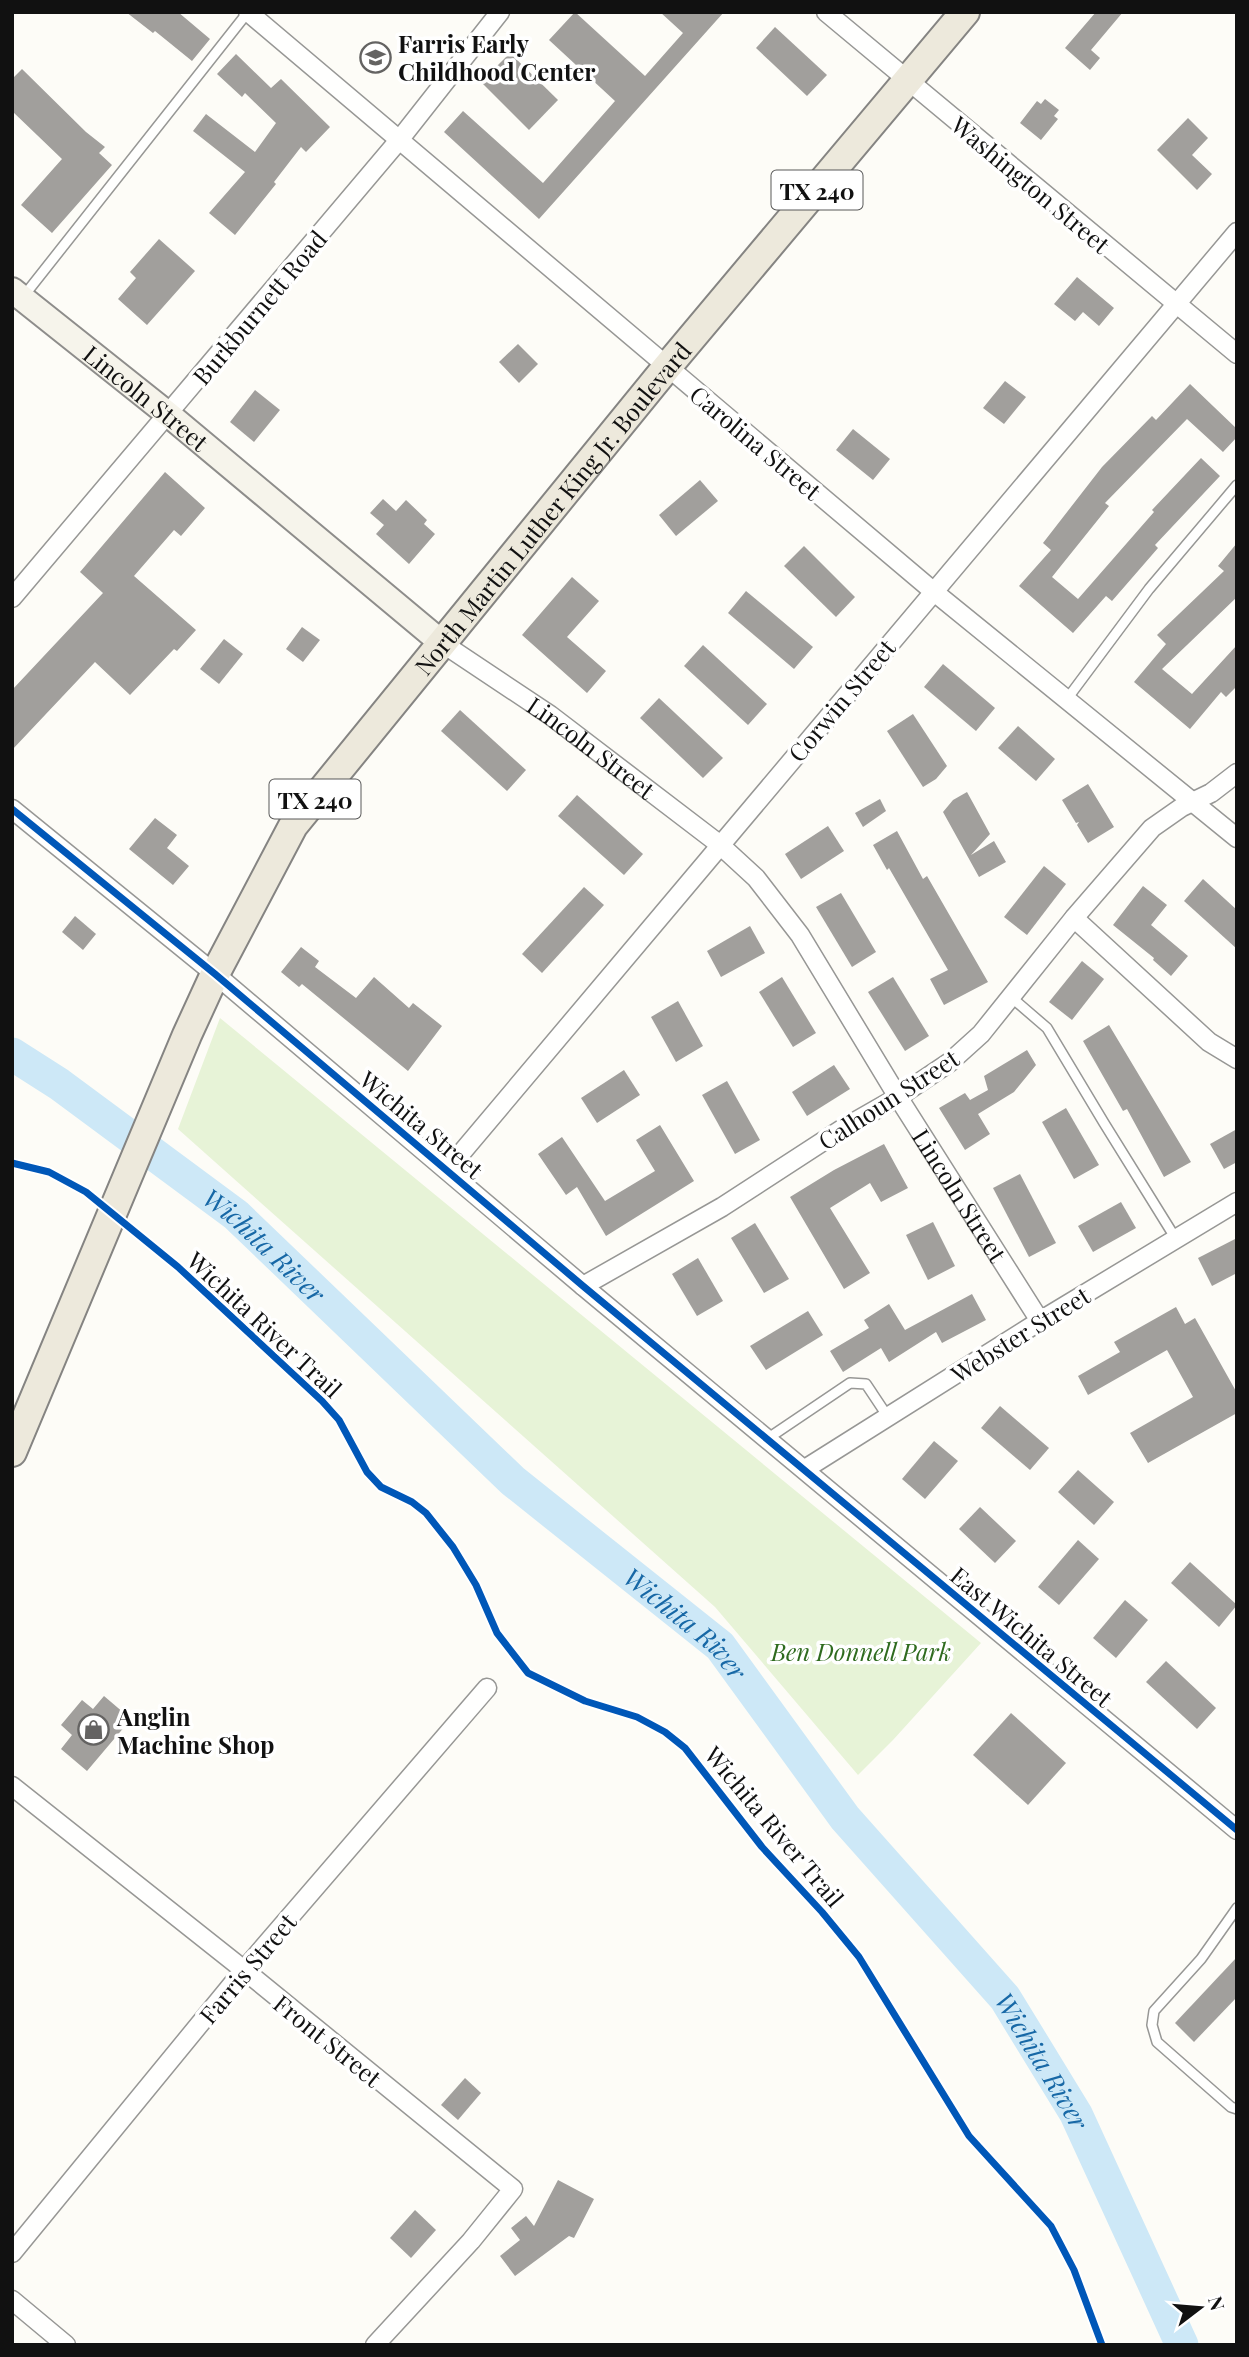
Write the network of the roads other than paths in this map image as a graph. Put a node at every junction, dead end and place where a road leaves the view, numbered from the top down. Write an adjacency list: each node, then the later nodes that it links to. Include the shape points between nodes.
1 (248, 12): 6 (street, Carolina Street); 8 (lane)
2 (500, 12): 6 (street, Burkburnett Road)
3 (826, 12): 5 (street, Washington Street)
4 (965, 12): 5 (main road, North Martin Luther King Jr. Boulevard / TX 240)
5 (907, 82): 9 (street, Washington Street); 11 (main road, North Martin Luther King Jr. Boulevard / TX 240)
6 (400, 139): 11 (street, Carolina Street); 12 (street, Burkburnett Road)
7 (1237, 232): 9 (street, Corwin Street)
8 (17, 294): 12 (main road, Lincoln Street)
9 (1175, 303): 10 (street, Washington Street); 14 (street, Corwin Street)
10 (1237, 354)
11 (667, 367): 14 (street, Carolina Street); 16 (main road, North Martin Luther King Jr. Boulevard / TX 240)
12 (169, 415): 15 (street, Burkburnett Road); 16 (main road, Lincoln Street)
13 (1237, 485): 17 (lane, via 1149,589)
14 (933, 591): 17 (street, Carolina Street); 22 (street, Corwin Street)
15 (12, 598)
16 (442, 643): 22 (street, Lincoln Street, via 550,715); 24 (main road, North Martin Luther King Jr. Boulevard / TX 240, via 293,826)
17 (1067, 699): 19 (street, Carolina Street)
18 (1237, 773): 19 (street, Calhoun Street)
19 (1194, 803): 21 (street, Carolina Street); 23 (street, Calhoun Street, via 1152,828)
20 (12, 809): 24 (street, Wichita Street)
21 (1237, 838)
22 (719, 844): 27 (street, Lincoln Street, via 756,878 791,921); 28 (street, Corwin Street)
23 (1074, 918): 25 (street, Calhoun Street); 26 (street, via 1209,1042)
24 (215, 974): 28 (street, Wichita Street); 35 (main road, North Martin Luther King Jr. Boulevard / TX 240)
25 (1011, 997): 27 (street, Calhoun Street, via 950,1062); 30 (lane, via 1047,1028)
26 (1237, 1059)
27 (898, 1097): 31 (street, Calhoun Street, via 722,1208); 32 (street, Lincoln Street)
28 (447, 1170): 31 (street, Wichita Street)
29 (1237, 1202): 30 (street, Webster Street)
30 (1176, 1239): 32 (street, Webster Street)
31 (583, 1286): 34 (street, Wichita Street)
32 (1040, 1321): 33 (street, Webster Street)
33 (888, 1417): 34 (lane, via 866,1384 850,1383); 36 (street, Webster Street)
34 (767, 1438): 36 (street, Wichita Street)
35 (12, 1452)
36 (805, 1469): 39 (street, East Wichita Street)
37 (487, 1688): 41 (street, Farris Street)
38 (12, 1786): 41 (street, Front Street)
39 (1237, 1830)
40 (1237, 1909): 42 (lane, via 1201,1959 1154,2011 1152,2025 1157,2042)
41 (244, 1970): 43 (street, Farris Street); 46 (street, Front Street, via 513,2189)
42 (1237, 2109)
43 (12, 2253)
44 (12, 2300): 45 (street)
45 (66, 2345)
46 (375, 2345)

